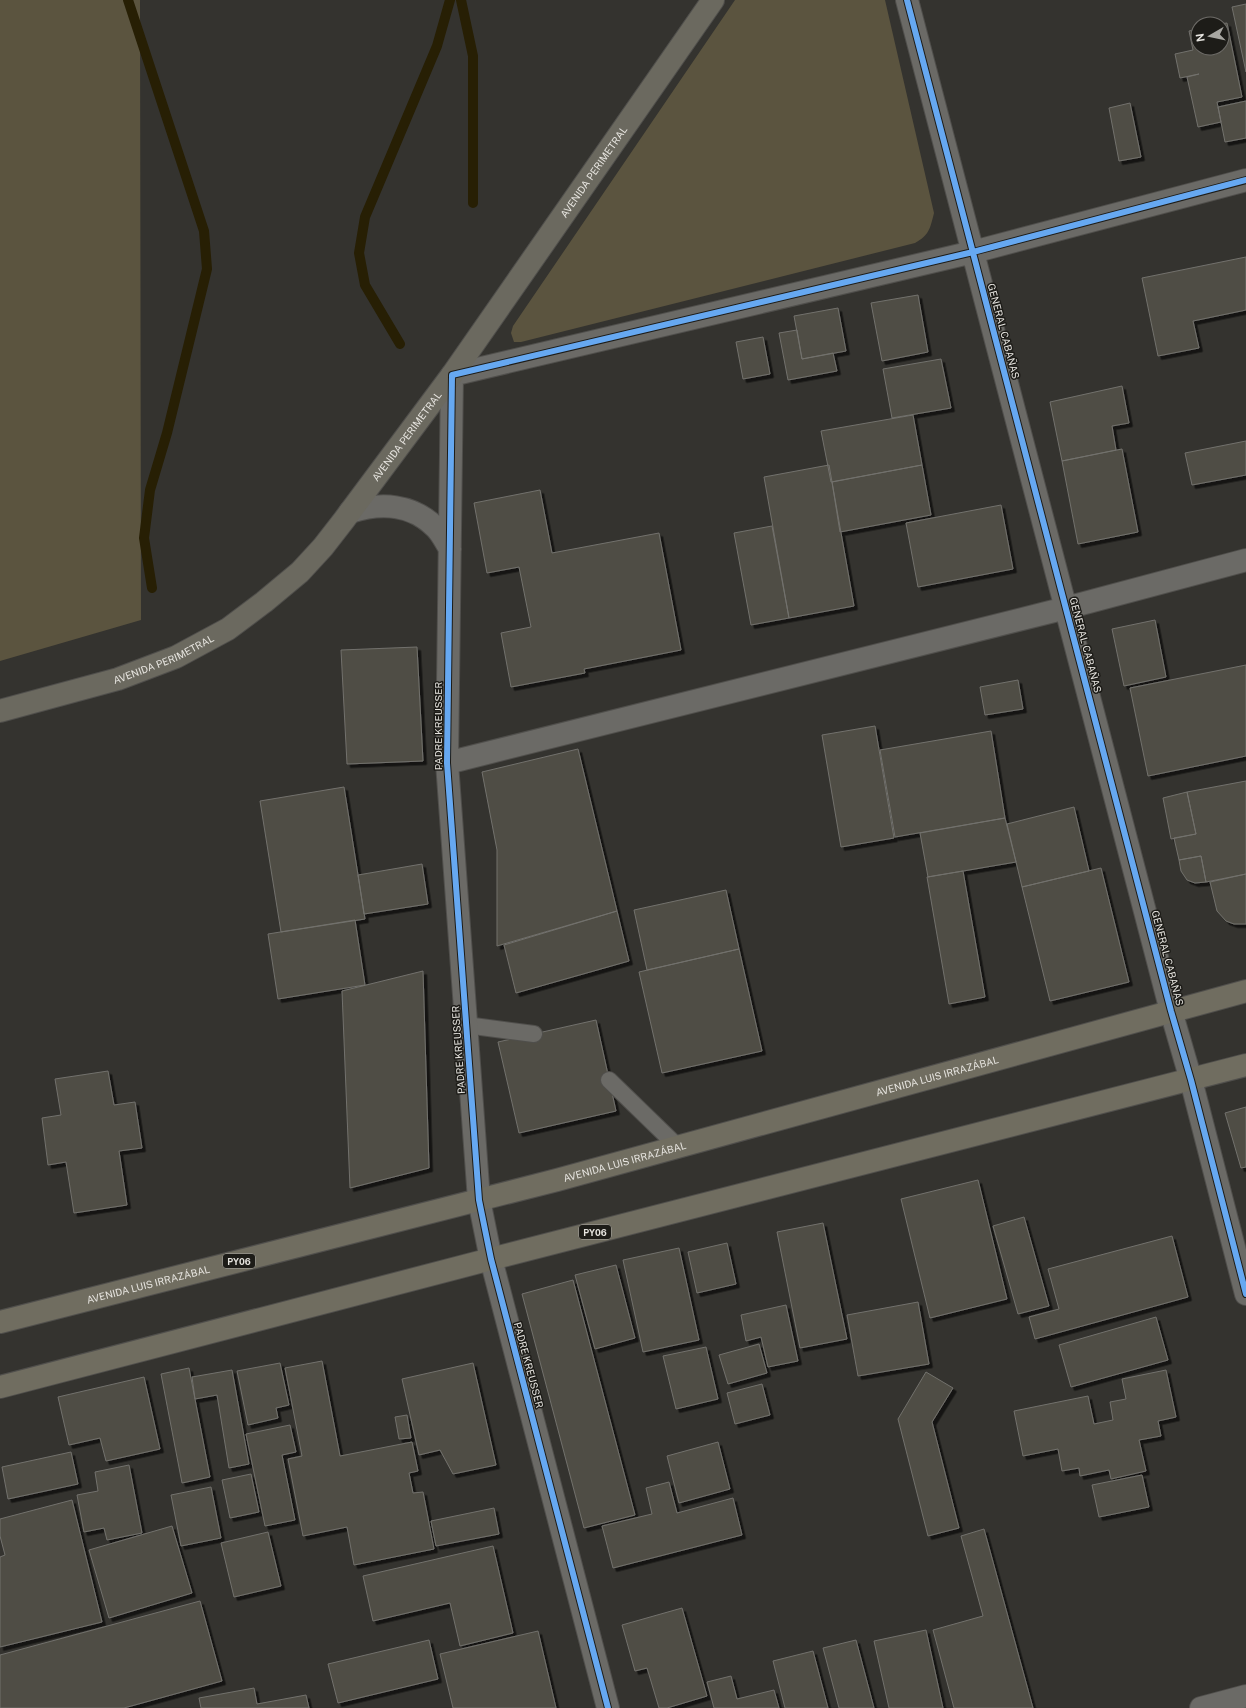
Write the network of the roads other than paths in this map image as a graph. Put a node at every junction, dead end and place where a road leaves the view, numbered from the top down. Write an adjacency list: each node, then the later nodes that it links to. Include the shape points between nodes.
1 (713, 0): 5 (main road, AVENIDA PERIMETRAL)
2 (907, 0): 4 (street, GENERAL CABAÑAS)
3 (1246, 180): 4 (street)
4 (973, 252): 5 (street); 9 (street, GENERAL CABAÑAS)
5 (452, 375): 6 (main road, AVENIDA PERIMETRAL); 7 (street, PADRE KREUSSER)
6 (350, 512): 7 (street, via 382,506 414,512 438,530); 10 (main road, AVENIDA PERIMETRAL, via 300,572 228,629 176,657 118,679)
7 (450, 550): 11 (street, PADRE KREUSSER)
8 (1246, 560): 9 (street)
9 (1066, 608): 11 (street); 13 (street, GENERAL CABAÑAS)
10 (0, 711)
11 (447, 763): 14 (street, PADRE KREUSSER)
12 (1246, 991): 13 (highway, AVENIDA LUIS IRRAZÁBAL / PY06)
13 (1171, 1011): 18 (street, GENERAL CABAÑAS); 19 (highway, AVENIDA LUIS IRRAZÁBAL / PY06)
14 (466, 1025): 15 (lane); 20 (street, PADRE KREUSSER)
15 (534, 1034)
16 (1246, 1065): 18 (highway, PY06)
17 (609, 1080): 19 (lane)
18 (1191, 1080): 21 (highway, PY06); 22 (street, GENERAL CABAÑAS)
19 (678, 1147): 20 (highway, AVENIDA LUIS IRRAZÁBAL / PY06)
20 (479, 1200): 21 (street, PADRE KREUSSER); 23 (highway, AVENIDA LUIS IRRAZÁBAL / PY06)
21 (491, 1259): 24 (highway, PY06); 26 (street, PADRE KREUSSER)
22 (1246, 1294)
23 (0, 1322)
24 (0, 1387)
25 (1246, 1696): 27 (street)
26 (608, 1708)
27 (1201, 1708)

